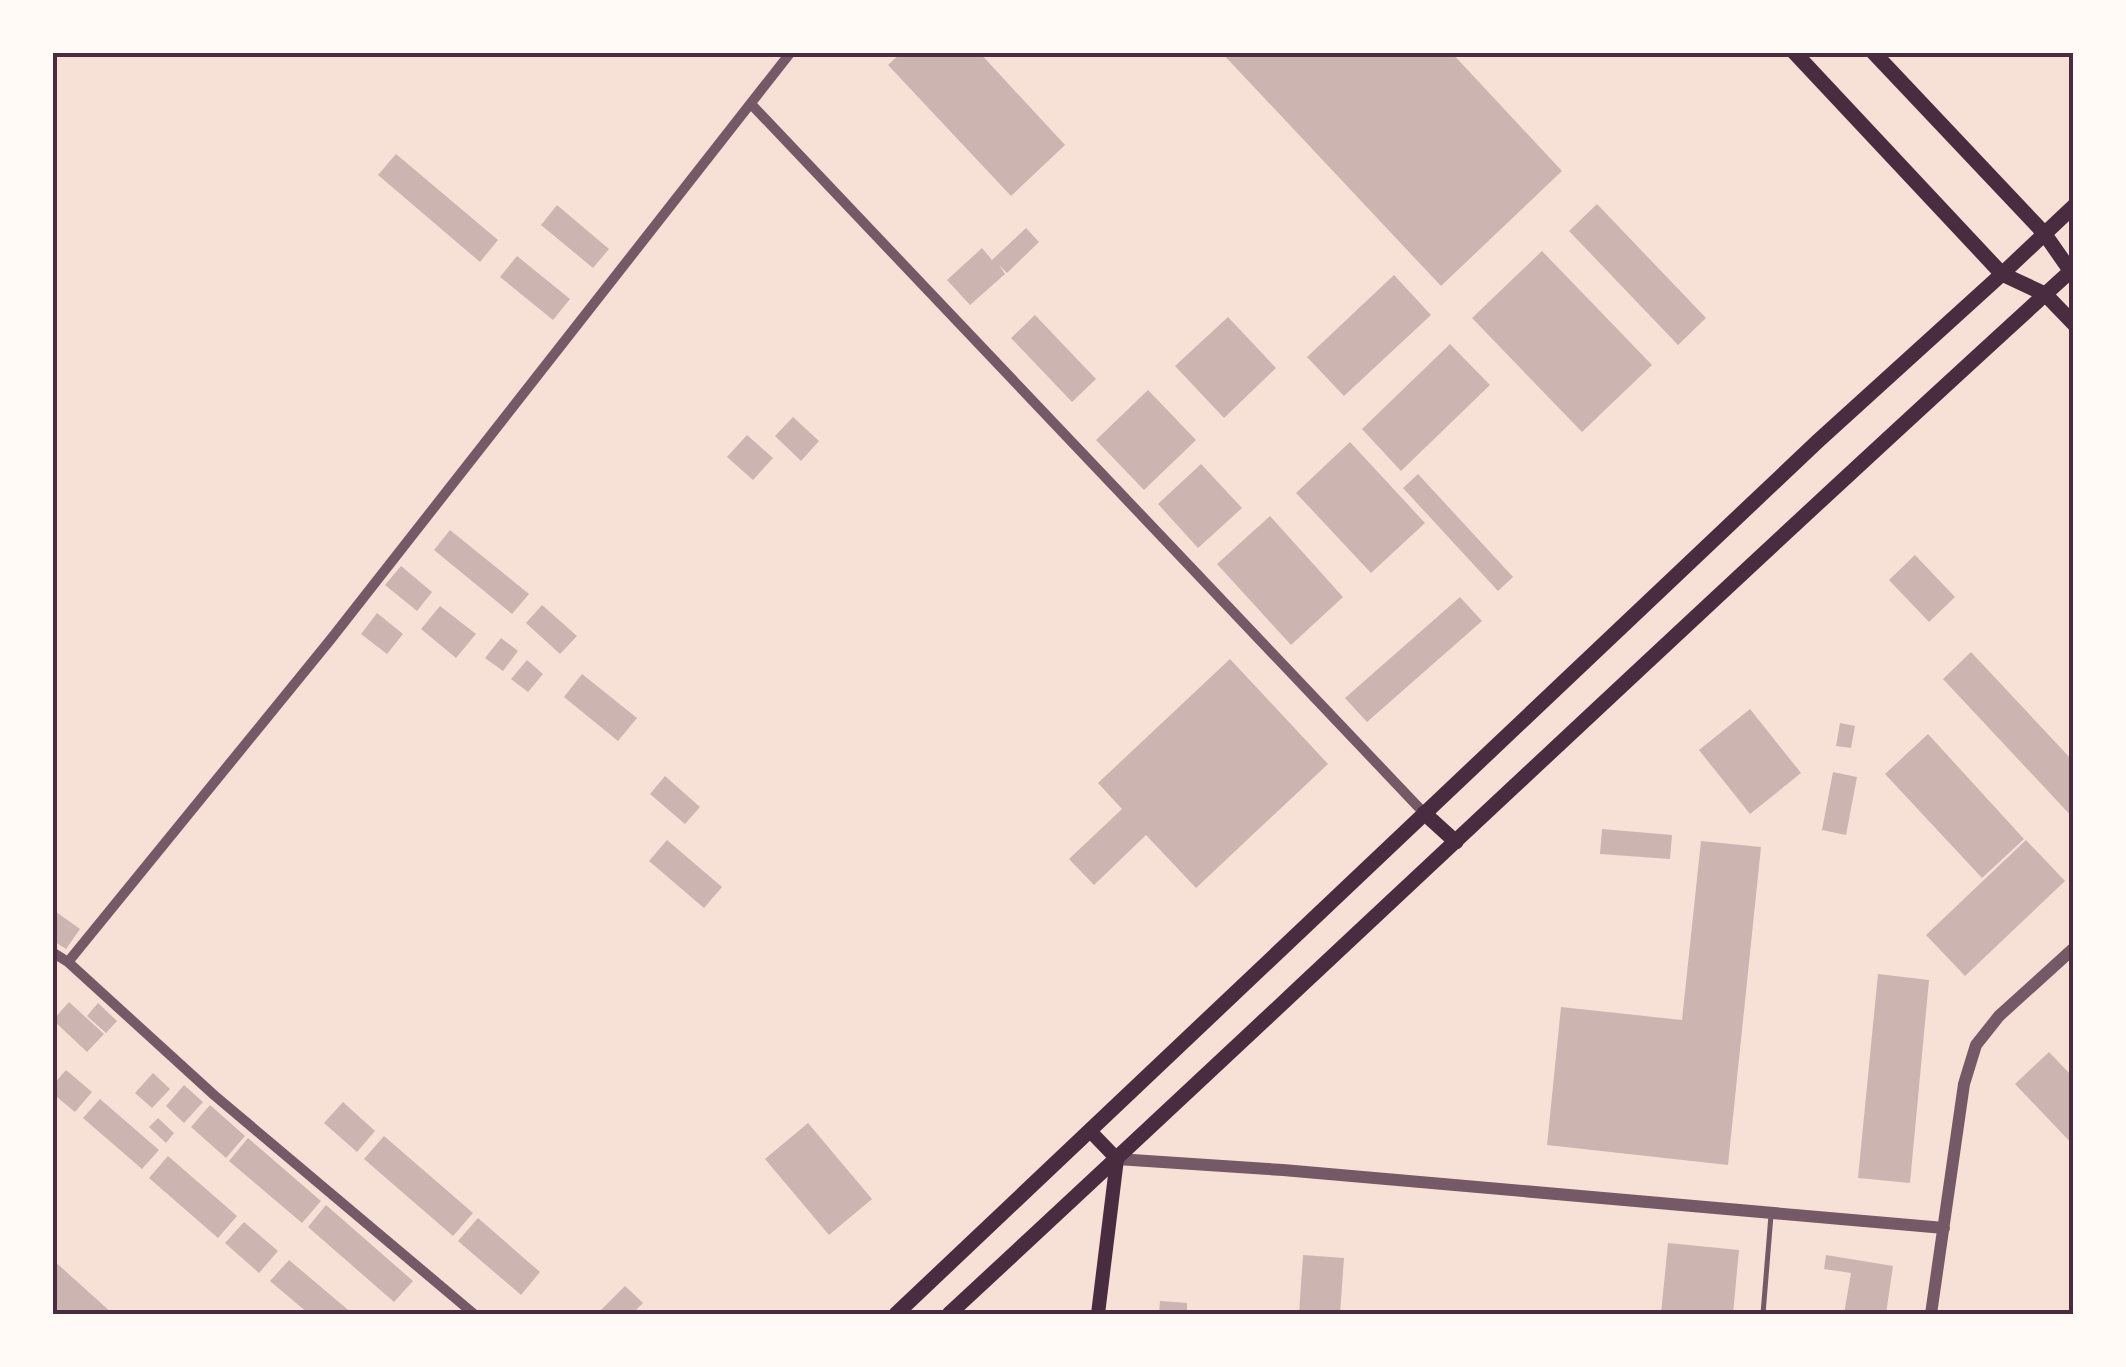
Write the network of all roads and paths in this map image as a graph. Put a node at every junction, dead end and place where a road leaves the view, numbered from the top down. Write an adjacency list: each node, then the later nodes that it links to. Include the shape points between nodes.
1 (791, 52): 4 (street)
2 (1794, 52): 8 (main road)
3 (1874, 52): 6 (main road)
4 (751, 104): 11 (street); 15 (street)
5 (2074, 206): 6 (main road)
6 (2044, 233): 7 (main road); 8 (main road)
7 (2072, 272): 9 (main road)
8 (2002, 274): 9 (main road); 11 (main road)
9 (2045, 294): 10 (main road); 12 (main road)
10 (2074, 324)
11 (1424, 813): 12 (main road); 16 (main road)
12 (1456, 842): 17 (main road)
13 (2074, 948): 19 (street, via 1976,1044)
14 (52, 952): 15 (street)
15 (68, 962): 20 (street)
16 (1090, 1132): 17 (main road); 21 (main road)
17 (1116, 1159): 18 (street); 22 (main road); 23 (main road)
18 (1772, 1212): 19 (street); 24 (lane)
19 (1944, 1228): 25 (street)
20 (474, 1314)
21 (896, 1314)
22 (949, 1314)
23 (1098, 1314)
24 (1763, 1314)
25 (1931, 1314)

